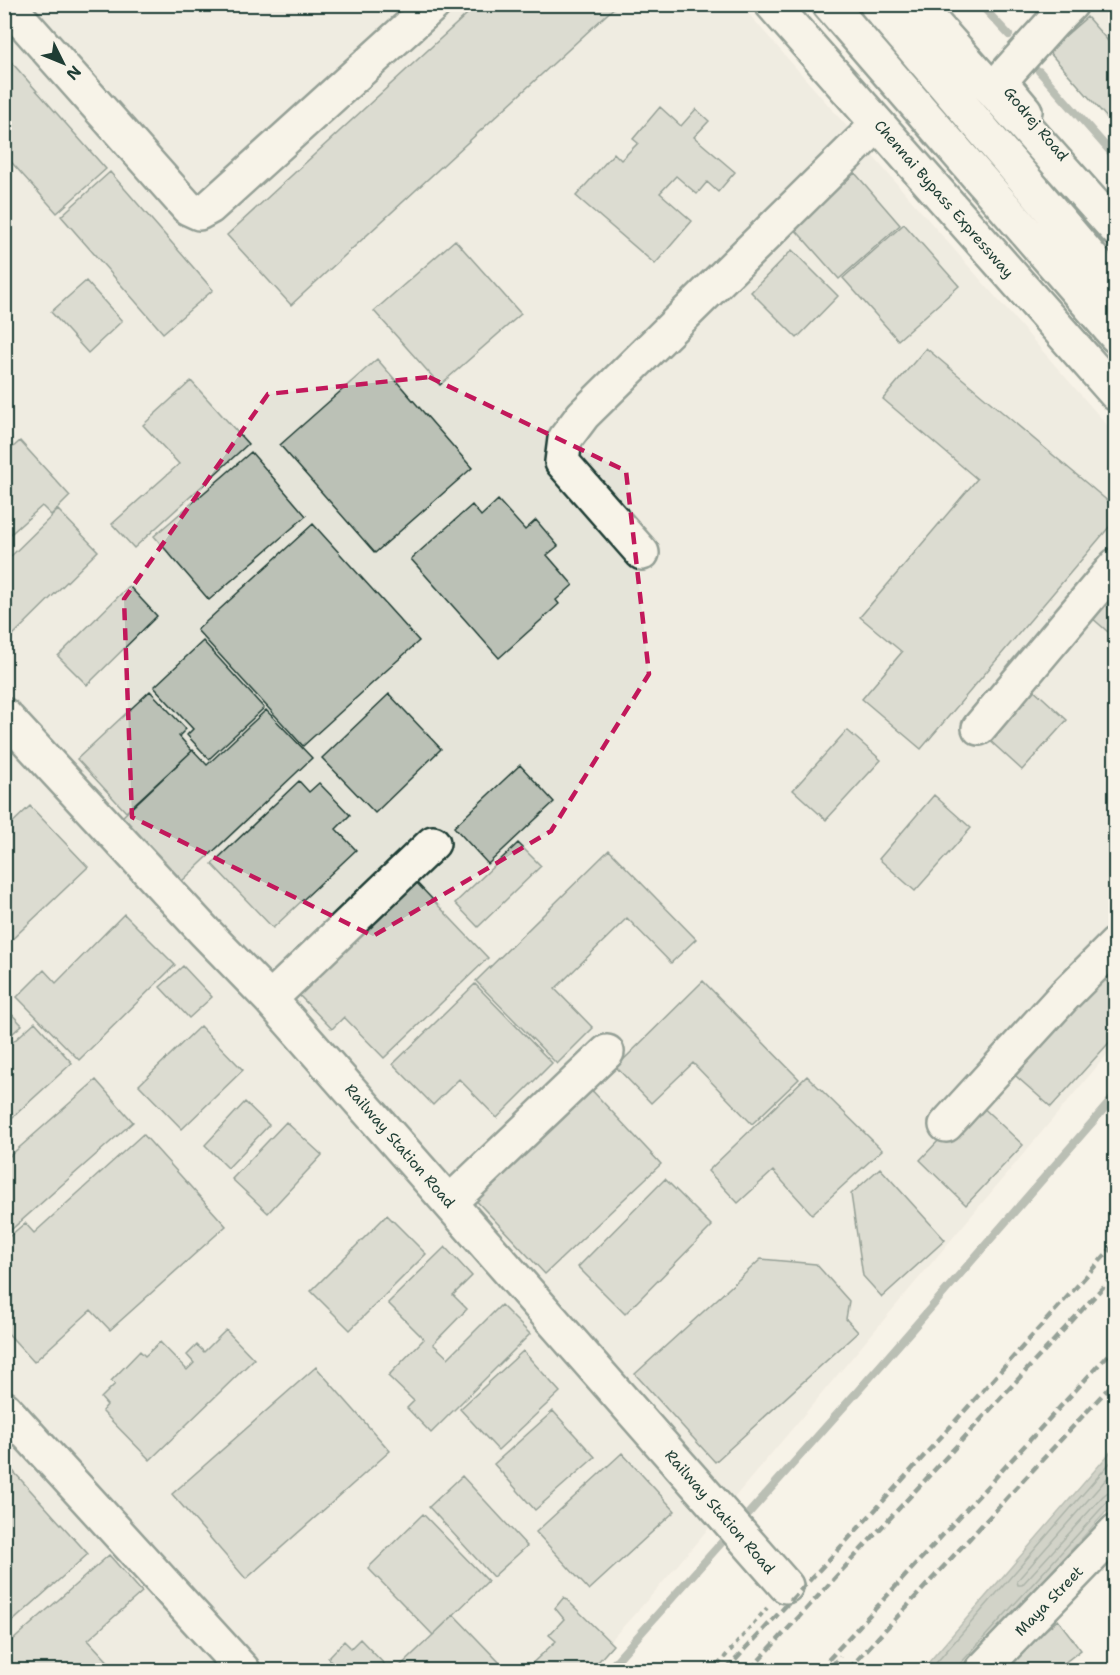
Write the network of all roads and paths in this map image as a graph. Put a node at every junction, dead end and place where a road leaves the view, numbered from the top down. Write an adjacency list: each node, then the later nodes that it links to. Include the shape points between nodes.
1 (7, 4): 2 (main road, via 188,208 199,213)
2 (434, 4)
3 (772, 4): 13 (main road, Chennai Bypass Expressway)
4 (829, 4): 12 (main road)
5 (876, 4): 11 (main road)
6 (916, 4): 10 (main road)
7 (1071, 4): 9 (main road, Godrej Road, via 1000,81)
8 (870, 132): 14 (main road, via 583,416 565,439 562,462)
9 (1116, 221)
10 (1116, 229)
11 (1116, 287)
12 (1116, 336)
13 (1116, 394)
14 (642, 553)
15 (1116, 565): 17 (main road)
16 (4, 715): 20 (main road, Railway Station Road)
17 (979, 728)
18 (433, 843): 20 (main road)
19 (1116, 944): 22 (main road)
20 (270, 999): 23 (main road, Railway Station Road)
21 (607, 1052): 23 (main road)
22 (946, 1125)
23 (450, 1202): 26 (main road, Railway Station Road)
24 (4, 1408): 28 (main road)
25 (1116, 1531): 33 (main road, Maya Street)
26 (786, 1586): 29 (path, via 717,1666)
27 (840, 1656): 30 (path)
28 (243, 1671)
29 (723, 1671)
30 (828, 1671)
31 (915, 1671): 32 (path, via 922,1663)
32 (931, 1671)
33 (982, 1671)

